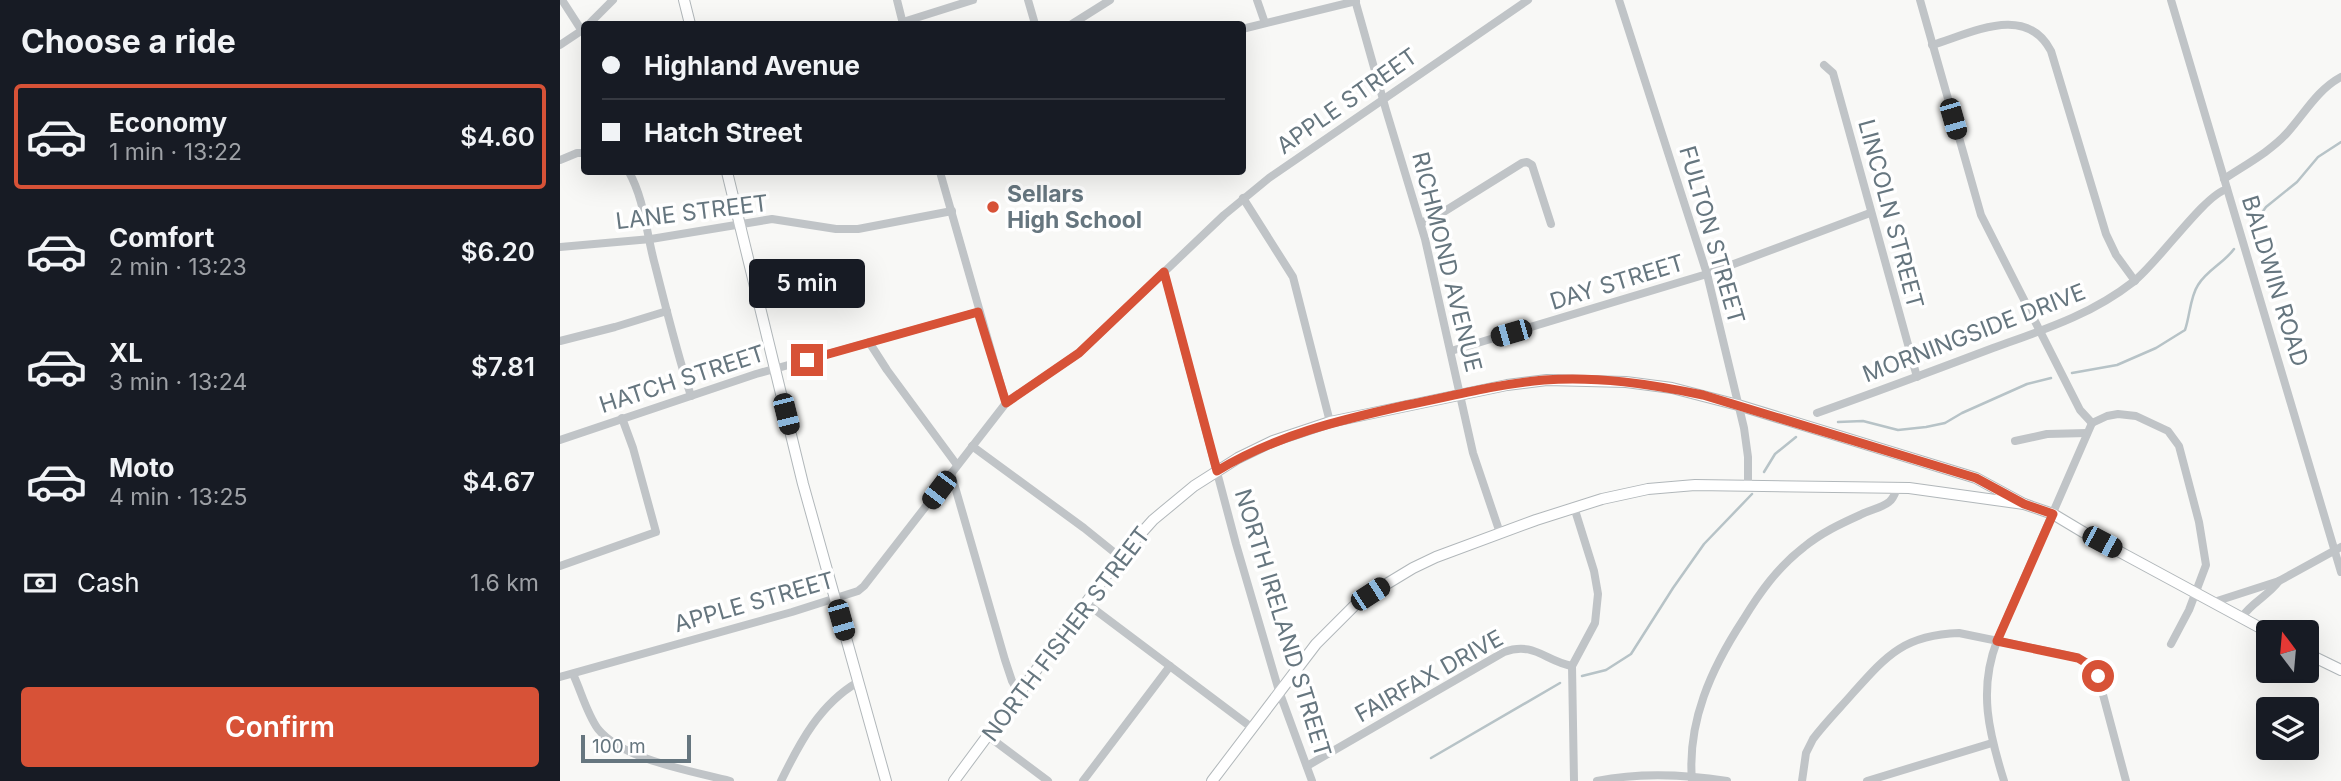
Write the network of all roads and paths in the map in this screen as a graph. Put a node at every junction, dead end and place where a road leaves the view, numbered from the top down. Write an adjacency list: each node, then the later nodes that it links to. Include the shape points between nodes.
1 (562, 0): 20 (street)
2 (613, 0): 14 (street)
3 (684, 0): 15 (main road)
4 (898, 0): 16 (street)
5 (973, 0): 17 (street)
6 (1028, 0): 18 (street)
7 (1110, 0): 19 (street)
8 (1257, 0): 21 (street)
9 (1355, 0): 21 (street); 28 (street, RICHMOND AVENUE)
10 (1527, 0): 28 (street, APPLE STREET)
11 (1619, 0): 45 (street, FULTON STREET)
12 (1920, 0): 25 (street)
13 (2171, 0): 34 (street, BALDWIN ROAD)
14 (592, 21)
15 (689, 21)
16 (903, 21)
17 (909, 21)
18 (1034, 21)
19 (1077, 21)
20 (581, 23)
21 (1265, 23): 22 (street)
22 (1246, 28)
23 (581, 31): 24 (street)
24 (560, 45)
25 (1933, 45): 46 (street, via 2010,24 2027,27 2042,37 2051,51 2106,234); 49 (street, via 1981,215)
26 (1824, 65): 38 (street, LINCOLN STREET, via 1833,73)
27 (2341, 77): 34 (street, via 2313,99 2286,135)
28 (1383, 99): 36 (street, APPLE STREET); 39 (street, RICHMOND AVENUE)
29 (581, 153): 30 (street)
30 (560, 160)
31 (630, 175): 42 (street)
32 (728, 175): 40 (main road)
33 (941, 175): 37 (street)
34 (2224, 179): 35 (street, BALDWIN ROAD)
35 (2227, 188): 46 (street, MORNINGSIDE DRIVE, via 2215,194); 76 (street, BALDWIN ROAD)
36 (1244, 198): 44 (street, APPLE STREET); 61 (street, via 1293,277)
37 (952, 211): 40 (street, LANE STREET, via 858,229 780,220); 48 (street)
38 (1870, 213): 45 (street, DAY STREET); 54 (street, LINCOLN STREET)
39 (1421, 223): 41 (street, via 1525,162 1532,165); 52 (street, RICHMOND AVENUE)
40 (739, 224): 42 (street, LANE STREET); 53 (main road)
41 (1551, 224)
42 (651, 239): 43 (street, LANE STREET); 47 (street)
43 (560, 247)
44 (1164, 272): 57 (street, APPLE STREET, via 1079,353); 68 (street, NORTH IRELAND STREET)
45 (1707, 274): 52 (street, DAY STREET); 58 (street, FULTON STREET)
46 (2135, 281): 49 (street, MORNINGSIDE DRIVE, via 2087,312)
47 (667, 311): 50 (street); 56 (street)
48 (978, 312): 51 (street, HATCH STREET); 57 (street)
49 (2040, 332): 54 (street, MORNINGSIDE DRIVE); 62 (street, via 2080,411)
50 (560, 341)
51 (869, 342): 53 (street, HATCH STREET); 67 (street)
52 (1451, 351): 55 (street, RICHMOND AVENUE)
53 (775, 369): 56 (street, HATCH STREET); 82 (main road)
54 (1917, 377): 59 (street, MORNINGSIDE DRIVE)
55 (1461, 394): 58 (main road, NORTH FISHER STREET, via 1539,381 1597,380 1672,388); 61 (main road, NORTH FISHER STREET); 75 (street, RICHMOND AVENUE, via 1472,453)
56 (691, 396): 60 (street, HATCH STREET)
57 (1006, 403): 66 (street, APPLE STREET)
58 (1738, 405): 70 (street, FULTON STREET, via 1747,442); 72 (main road, NORTH FISHER STREET, via 1976,478)
59 (1817, 413)
60 (622, 418): 64 (street, HATCH STREET); 78 (street, via 656,532)
61 (1330, 422): 68 (main road, NORTH FISHER STREET, via 1273,441)
62 (2092, 423): 63 (street); 81 (street, via 2107,416 2129,415 2176,439 2206,565)
63 (2087, 433): 65 (street); 74 (street)
64 (560, 440)
65 (2015, 441)
66 (972, 446): 67 (street, APPLE STREET); 77 (street)
67 (957, 465): 69 (street, APPLE STREET)
68 (1217, 471): 77 (main road, NORTH FISHER STREET, via 1173,502); 96 (street, NORTH IRELAND STREET)
69 (951, 473): 82 (street, APPLE STREET, via 864,586); 97 (street)
70 (1748, 485): 71 (main road); 73 (main road, via 1648,489)
71 (1896, 488): 72 (main road); 102 (street, via 1887,504 1805,546 1760,593 1703,697 1693,732)
72 (2024, 504): 74 (main road)
73 (1574, 507): 75 (main road); 91 (street, via 1598,594 1595,623)
74 (2053, 514): 81 (main road); 87 (street)
75 (1500, 533): 96 (main road, via 1413,568 1370,594 1316,644)
76 (2338, 548): 79 (street, BALDWIN ROAD); 80 (street)
77 (1120, 557): 84 (main road, NORTH FISHER STREET)
78 (560, 566)
79 (2341, 572)
80 (2279, 581): 83 (street); 85 (street)
81 (2197, 593): 83 (main road); 88 (street)
82 (835, 599): 93 (street, APPLE STREET); 95 (main road)
83 (2214, 602): 85 (main road)
84 (1086, 603): 90 (street); 97 (main road, NORTH FISHER STREET)
85 (2242, 617): 86 (main road)
86 (2256, 625)
87 (1997, 641): 100 (street, via 1986,694); 114 (street, via 1943,634 1917,639 1893,652 1813,738); 117 (street, via 2078,658 2094,671)
88 (2171, 644)
89 (2319, 659): 92 (main road)
90 (1170, 666): 98 (street); 108 (street)
91 (1572, 666): 101 (street, FAIRFAX DRIVE, via 1534,650 1510,649); 111 (street)
92 (2341, 670)
93 (573, 674): 94 (street, APPLE STREET); 103 (street, via 598,729 614,743 634,754)
94 (560, 677)
95 (858, 682): 104 (street, via 818,715); 105 (main road)
96 (1279, 691): 98 (main road); 101 (street, NORTH IRELAND STREET)
97 (1019, 694): 99 (main road, NORTH FISHER STREET)
98 (1251, 727): 109 (main road)
99 (988, 736): 106 (main road, NORTH FISHER STREET); 107 (street)
100 (1992, 743): 115 (street); 116 (street)
101 (1307, 766): 110 (street, NORTH IRELAND STREET)
102 (1691, 778): 112 (street, via 1646,774); 113 (street)
103 (730, 781)
104 (781, 781)
105 (886, 781)
106 (954, 781)
107 (1048, 781)
108 (1083, 781)
109 (1212, 781)
110 (1312, 781)
111 (1574, 781)
112 (1597, 781)
113 (1727, 781)
114 (1802, 781)
115 (1867, 781)
116 (2004, 781)
117 (2126, 781)

